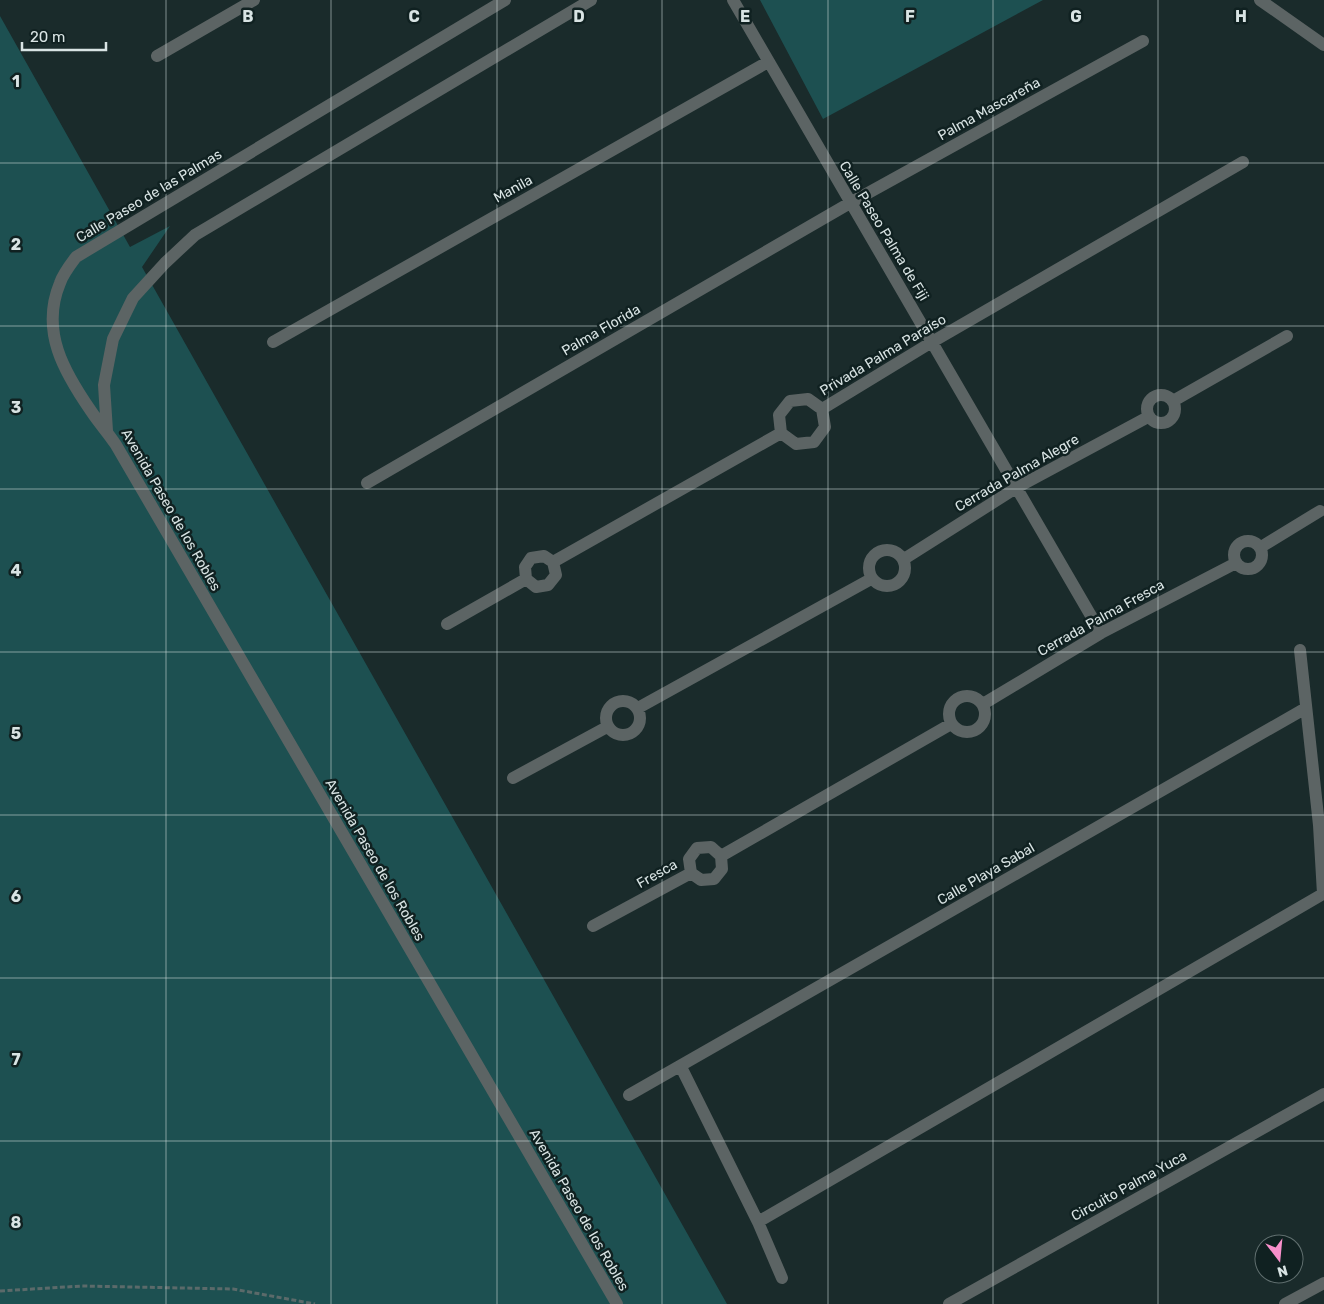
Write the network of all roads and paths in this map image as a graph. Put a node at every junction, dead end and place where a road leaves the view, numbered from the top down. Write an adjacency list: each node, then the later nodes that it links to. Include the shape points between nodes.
1 (254, 0): 8 (street)
2 (505, 0): 18 (street, Calle Paseo de las Palmas, via 76,257 60,283 52,312 54,342 65,370 91,413)
3 (591, 0): 18 (street, via 194,235 133,298 112,339 104,385)
4 (733, 0): 9 (street, Calle Paseo Palma de Fiji)
5 (1260, 0): 7 (street)
6 (1143, 41): 11 (street, Palma Mascareña)
7 (1324, 45)
8 (157, 56)
9 (768, 62): 11 (street, Calle Paseo Palma de Fiji); 13 (street, Manila)
10 (1243, 162): 14 (street, Privada Palma Paraíso)
11 (850, 203): 14 (street, Calle Paseo Palma de Fiji); 20 (street, Palma Florida)
12 (1287, 336): 15 (street)
13 (273, 342)
14 (932, 342): 16 (street, Privada Palma Paraíso); 21 (street, Calle Paseo Palma de Fiji)
15 (1173, 401): 17 (street, via 1164,394 1152,396 1146,406); 17 (street, via 1176,412 1169,422 1157,424)
16 (822, 409): 19 (street, via 808,399 790,401 779,415); 19 (street, Privada Palma Paraíso, via 825,427 814,442 796,444)
17 (1148, 417): 21 (street, Cerrada Palma Alegre)
18 (107, 431): 51 (street, Avenida Paseo de los Robles)
19 (781, 433): 25 (street)
20 (367, 483)
21 (1016, 488): 24 (street, Cerrada Palma Alegre); 30 (street, Calle Paseo Palma de Fiji)
22 (1320, 511): 23 (street)
23 (1261, 547): 26 (street, via 1252,541 1241,543 1234,552); 26 (street, via 1262,558 1256,568 1245,569)
24 (904, 559): 27 (street, via 905,573 897,584 883,586); 27 (street, via 892,549 877,551 868,564)
25 (553, 562): 28 (street, via 544,556 532,558 525,567); 28 (street, via 556,575 548,585 536,587)
26 (1236, 562): 30 (street, Cerrada Palma Fresca)
27 (871, 578): 33 (street)
28 (526, 579): 29 (street)
29 (447, 624)
30 (1101, 633): 32 (street, Cerrada Palma Fresca)
31 (1300, 650): 34 (street)
32 (984, 704): 35 (street, via 985,719 976,730 962,732); 35 (street, via 972,696 957,698 949,710)
33 (638, 708): 36 (street, via 627,700 614,702 605,713); 36 (street, via 640,722 632,733 618,735)
34 (1306, 708): 38 (street); 43 (street, Calle Playa Sabal)
35 (951, 724): 40 (street)
36 (606, 727): 37 (street)
37 (513, 778)
38 (1321, 824): 39 (street)
39 (1322, 850): 46 (street, via 1322,894)
40 (721, 856): 41 (street, Fresca, via 722,869 714,879 702,880); 41 (street, via 711,847 697,848 689,860)
41 (691, 873): 42 (street, Fresca)
42 (593, 926)
43 (681, 1067): 45 (street, Calle Playa Sabal); 46 (street)
44 (1324, 1094): 52 (street, Circuito Palma Yuca)
45 (629, 1096)
46 (758, 1222): 47 (street)
47 (782, 1278)
48 (1324, 1283): 53 (street)
49 (0, 1291): 50 (path, via 82,1286 234,1289)
50 (315, 1304)
51 (616, 1304)
52 (949, 1304)
53 (1286, 1304)

